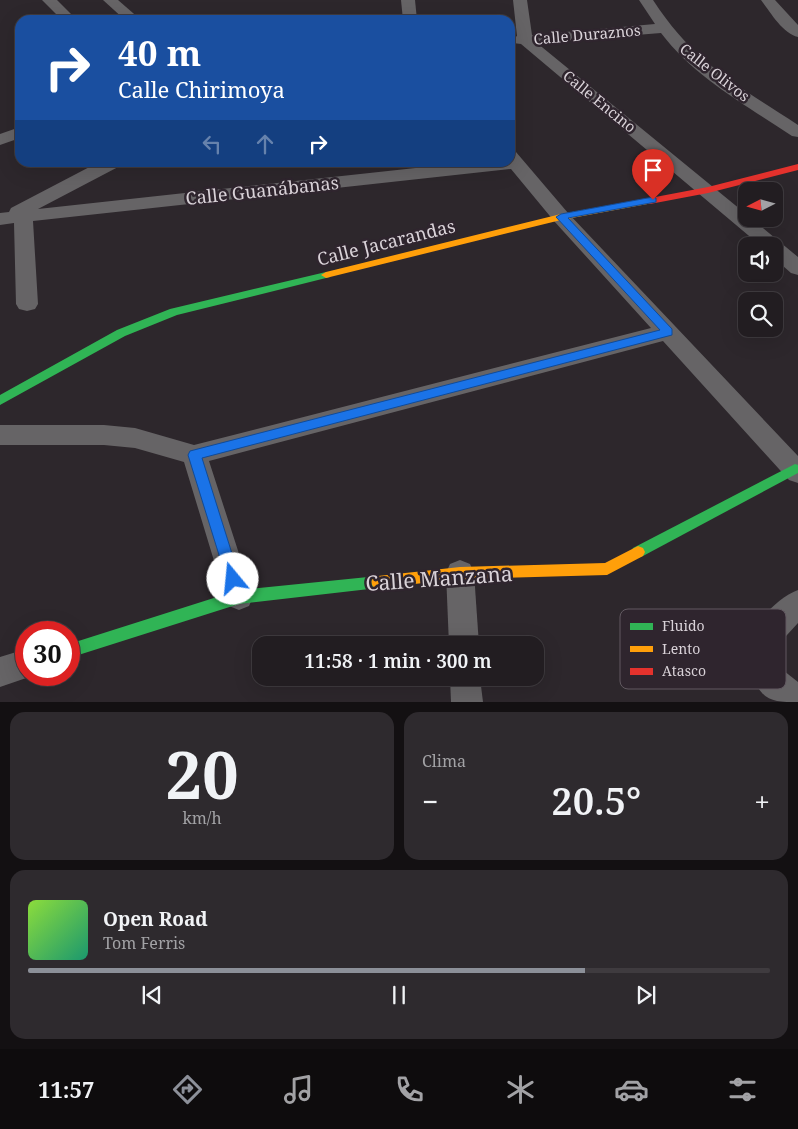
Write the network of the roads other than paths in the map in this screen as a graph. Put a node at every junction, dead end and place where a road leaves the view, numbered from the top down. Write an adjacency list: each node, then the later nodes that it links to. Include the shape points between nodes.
1 (49, 0): 7 (street)
2 (110, 0): 8 (street)
3 (408, 0): 9 (street)
4 (520, 0): 12 (street)
5 (646, 0): 10 (street, Calle Olivos)
6 (768, 0): 11 (street, via 779,16)
7 (65, 15)
8 (128, 15)
9 (410, 15)
10 (664, 28): 12 (street, Calle Duraznos); 13 (street, Calle Olivos, via 688,55)
11 (798, 33)
12 (518, 40): 20 (street, Calle Encino)
13 (798, 132)
14 (15, 134): 15 (street)
15 (0, 140)
16 (515, 161): 21 (street)
17 (105, 167): 22 (street)
18 (445, 167): 22 (street, Calle Guanábanas)
19 (798, 167): 20 (street, Calle Jacarandas)
20 (708, 190): 21 (street, Calle Jacarandas); 23 (street, Calle Encino)
21 (561, 217): 27 (street); 28 (street, Calle Jacarandas, via 174,312 121,333)
22 (10, 218): 26 (street)
23 (762, 237)
24 (783, 255): 25 (street, Calle Encino)
25 (798, 268)
26 (27, 304)
27 (668, 332): 30 (street); 31 (street)
28 (0, 400)
29 (0, 435): 30 (street, via 135,438)
30 (194, 455): 33 (street)
31 (796, 471): 32 (street, Calle Manzana, via 607,569)
32 (460, 573): 33 (street, Calle Manzana); 36 (street)
33 (239, 597): 37 (street, Calle Manzana)
34 (798, 603): 35 (street)
35 (786, 615)
36 (464, 636)
37 (80, 648)
38 (15, 667): 39 (street)
39 (0, 672)
40 (466, 686): 43 (street)
41 (782, 689): 42 (street)
42 (798, 701)
43 (467, 702)

